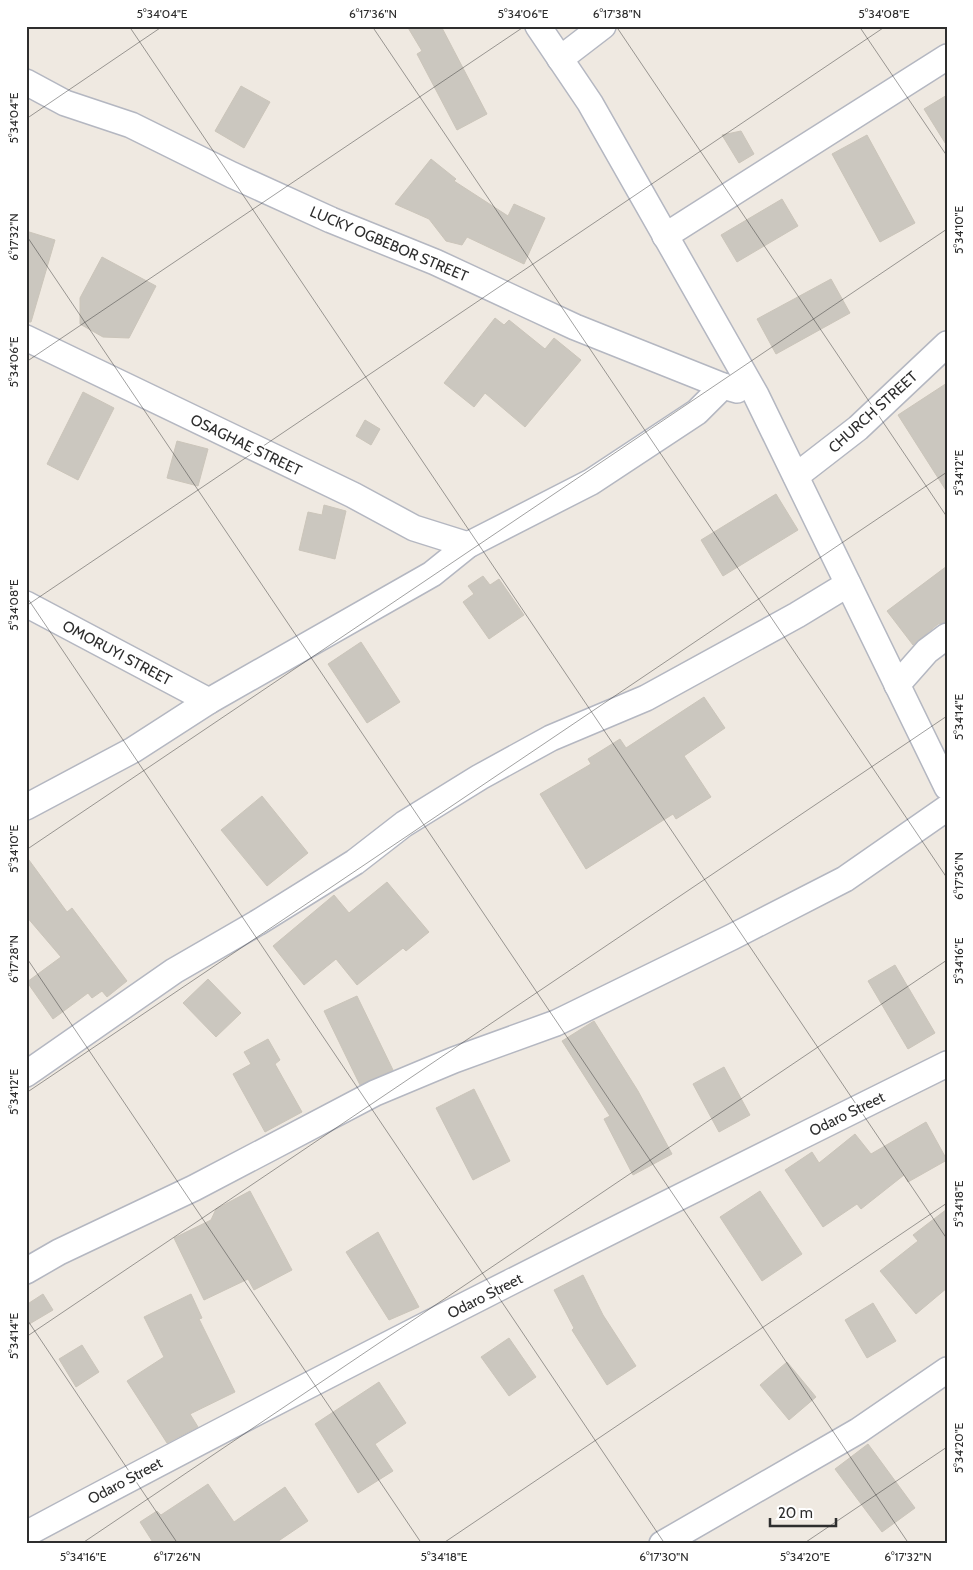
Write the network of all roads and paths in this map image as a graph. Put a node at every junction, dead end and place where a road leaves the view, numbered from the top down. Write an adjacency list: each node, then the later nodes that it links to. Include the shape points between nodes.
1 (538, 26): 4 (street)
2 (603, 26): 4 (street)
3 (947, 57): 6 (street)
4 (560, 59): 6 (street, via 590,103)
5 (26, 82): 9 (street, LUCKY OGBEBOR STREET, via 64,103 131,125 331,220 434,262 575,327)
6 (665, 236): 10 (street)
7 (26, 338): 12 (street, OSAGHAE STREET, via 414,528)
8 (947, 344): 11 (street, CHURCH STREET, via 858,428)
9 (723, 386): 10 (street, LUCKY OGBEBOR STREET); 12 (street, via 697,412 591,482)
10 (756, 395): 11 (street)
11 (796, 476): 13 (street)
12 (468, 545): 17 (street, via 432,574)
13 (848, 584): 16 (street); 22 (street, via 797,616 646,698 551,738 480,777 404,824 355,862 174,971)
14 (26, 604): 17 (street, OMORUYI STREET)
15 (947, 636): 16 (street, via 927,651)
16 (897, 685): 18 (street)
17 (209, 702): 19 (street, via 133,750)
18 (947, 787)
19 (26, 807)
20 (947, 808): 23 (street, via 845,879 740,933 556,1022 375,1093)
21 (947, 1064): 25 (street, Odaro Street, via 168,1458)
22 (26, 1074)
23 (26, 1271)
24 (947, 1370): 26 (street, via 858,1431)
25 (26, 1534)
26 (662, 1544)

